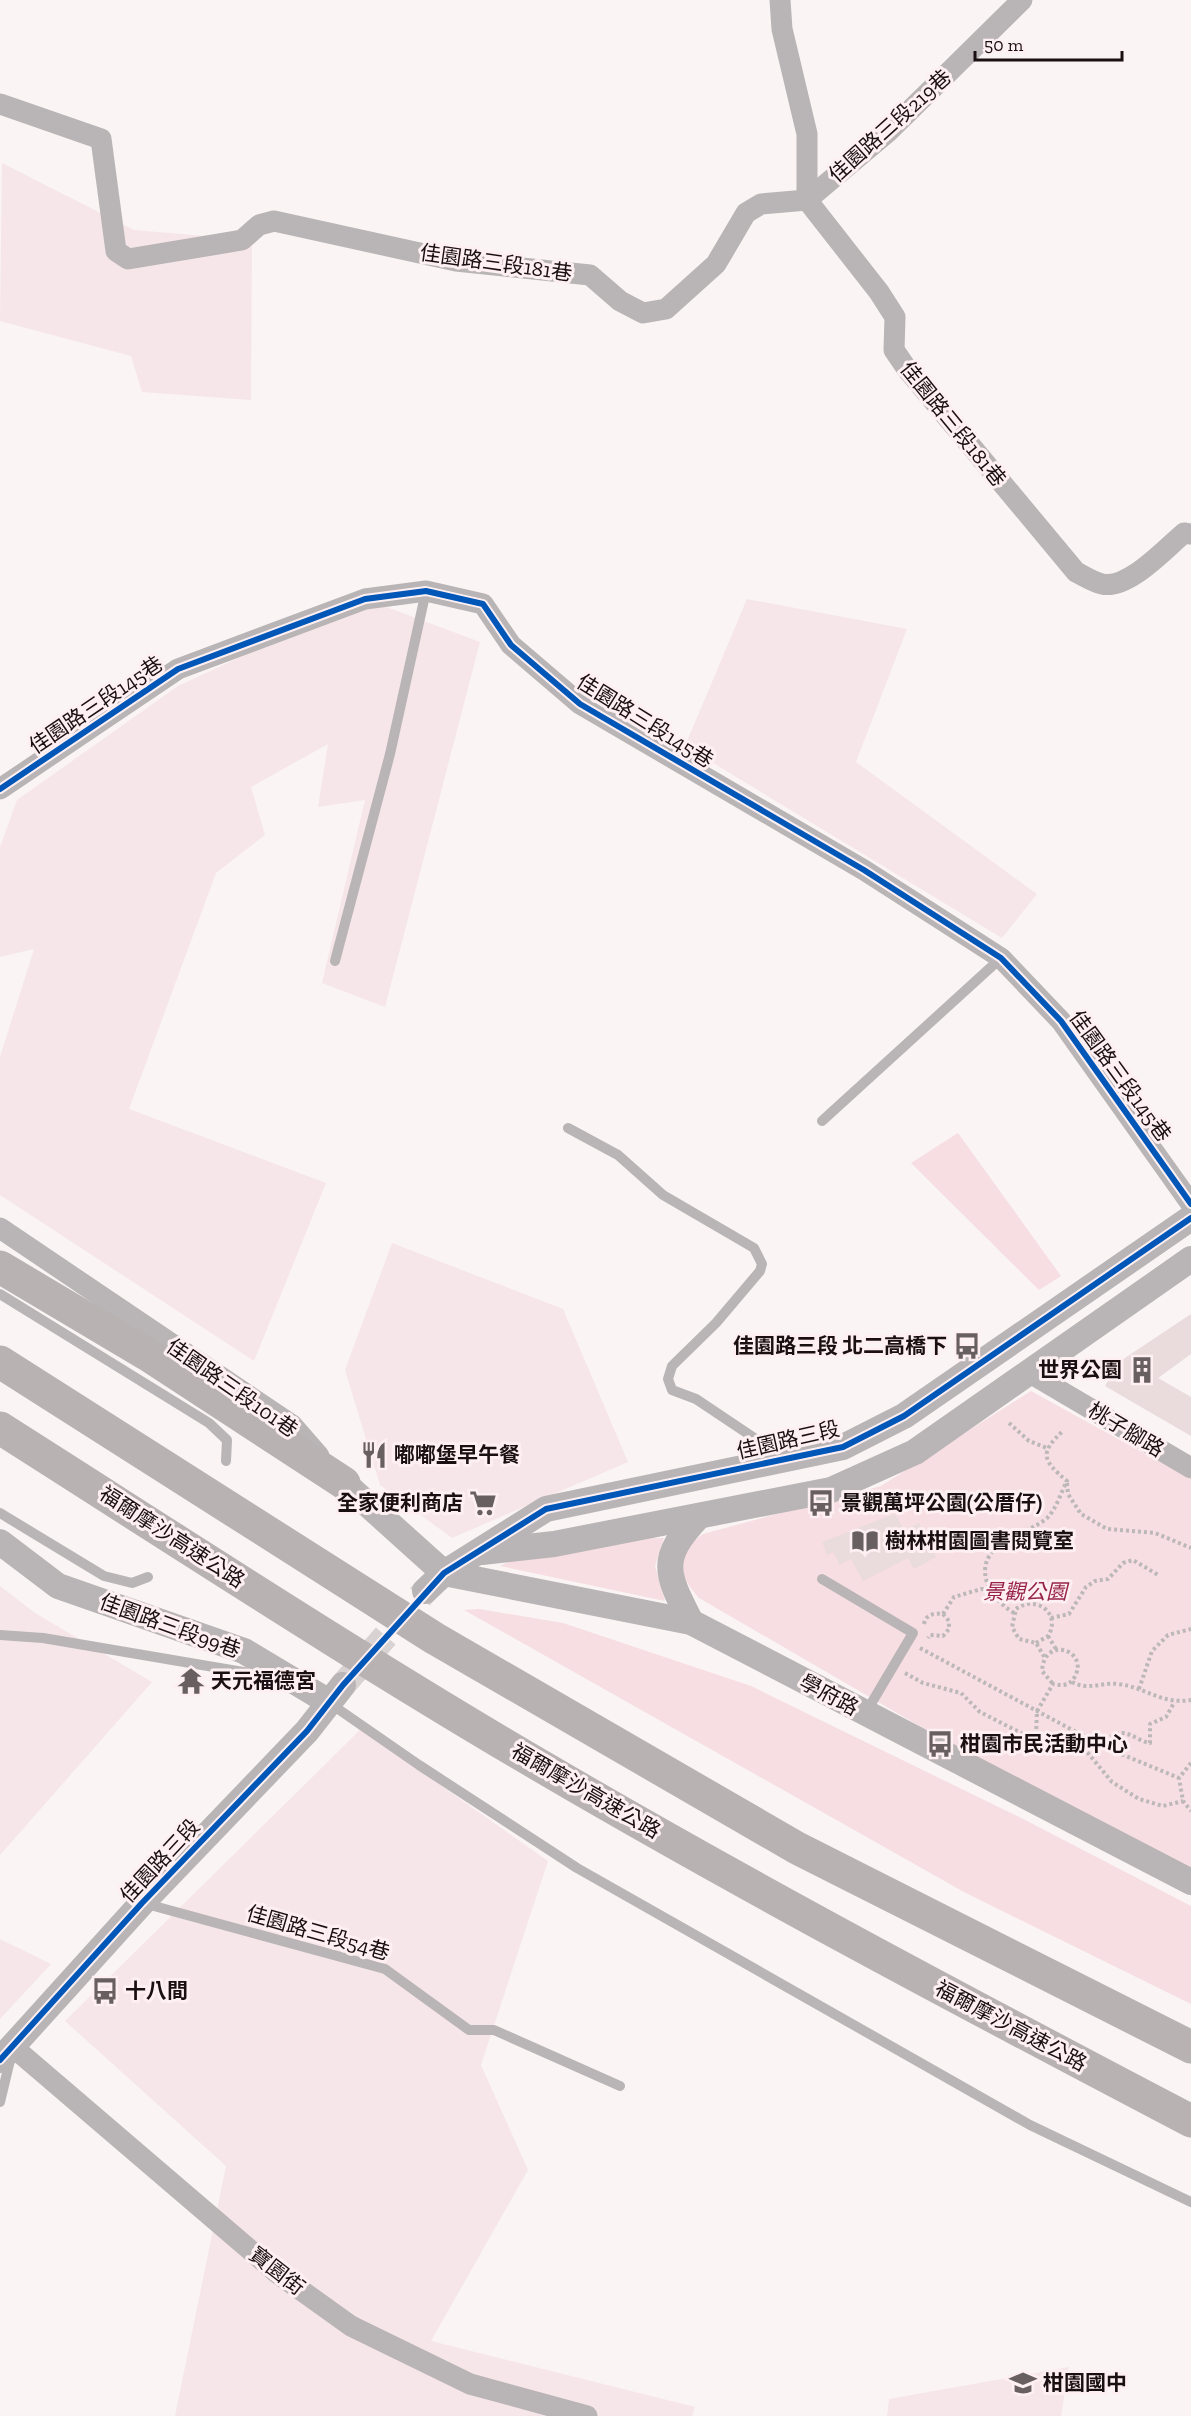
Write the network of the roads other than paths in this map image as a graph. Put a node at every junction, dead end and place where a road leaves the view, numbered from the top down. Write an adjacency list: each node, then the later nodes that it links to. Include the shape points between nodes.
1 (780, 0): 4 (street, via 782,29 807,134)
2 (1022, 0): 4 (street, 佳園路三段219巷, via 888,132)
3 (0, 104): 4 (street, 佳園路三段181巷, via 101,139 116,251 128,259 242,240 259,225 274,221 456,261 590,275 620,301 643,313 666,309 716,264 746,213 753,208)
4 (807, 200): 5 (street, 佳園路三段181巷, via 890,309 895,318 894,350 907,369 1076,572 1102,584 1115,584 1130,578 1184,534)
5 (1191, 534)
6 (426, 591): 7 (street, 佳園路三段145巷, via 365,598 178,669); 8 (street, 佳園路三段145巷, via 483,604 512,645 580,704 864,870); 9 (lane, via 390,754)
7 (0, 789)
8 (1001, 958): 10 (lane); 12 (street, 佳園路三段145巷, via 1061,1021)
9 (335, 961)
10 (822, 1122)
11 (568, 1128): 23 (lane, via 618,1155 663,1195 754,1248 762,1264 760,1271 716,1323 672,1366 668,1379 672,1390 696,1399)
12 (1191, 1204)
13 (1191, 1218): 23 (street, 佳園路三段, via 904,1416 843,1447)
14 (0, 1228): 26 (street, 佳園路三段101巷, via 292,1425)
15 (1191, 1259): 20 (street, 佳園路三段)
16 (0, 1266): 26 (highway, via 148,1355)
17 (0, 1294): 24 (lane, via 209,1423 227,1440)
18 (0, 1347): 22 (highway)
19 (0, 1362): 22 (highway)
20 (1030, 1373): 25 (street, 桃子腳路); 28 (street, 佳園路三段, via 915,1452 831,1490)
21 (0, 1428): 45 (highway, 福爾摩沙高速公路, via 543,1768 764,1894)
22 (150, 1456): 41 (highway, via 434,1638 798,1848)
23 (785, 1459): 30 (street, 佳園路三段, via 546,1509)
24 (226, 1461)
25 (1191, 1468)
26 (344, 1483): 31 (street, 佳園路三段101巷)
27 (0, 1513): 32 (lane, via 104,1576 132,1583)
28 (699, 1516): 30 (street, 佳園路三段, via 554,1544); 35 (street, via 679,1537 671,1556 671,1582)
29 (0, 1542): 37 (street, 佳園路三段99巷, via 58,1586 244,1651)
30 (475, 1552): 31 (street, 佳園路三段)
31 (444, 1573): 34 (street, 佳園路三段); 35 (street, 學府路)
32 (148, 1577)
33 (822, 1579): 38 (lane, via 913,1633)
34 (425, 1591)
35 (691, 1622): 38 (street, 學府路)
36 (0, 1635): 37 (lane, 佳園路三段99巷, via 43,1638 249,1673)
37 (336, 1694): 40 (street, 佳園路三段, via 307,1731); 46 (lane, via 419,1765 577,1868 1030,2125)
38 (865, 1714): 39 (street, 學府路)
39 (1191, 1882)
40 (142, 1903): 42 (street, 佳園路三段); 43 (lane, 佳園路三段54巷, via 385,1969 469,2030 494,2030)
41 (1191, 2047)
42 (6, 2054): 44 (lane); 47 (street, 寶園街, via 277,2273 351,2326 470,2384)
43 (620, 2086)
44 (0, 2102)
45 (1191, 2121)
46 (1191, 2202)
47 (587, 2416)

